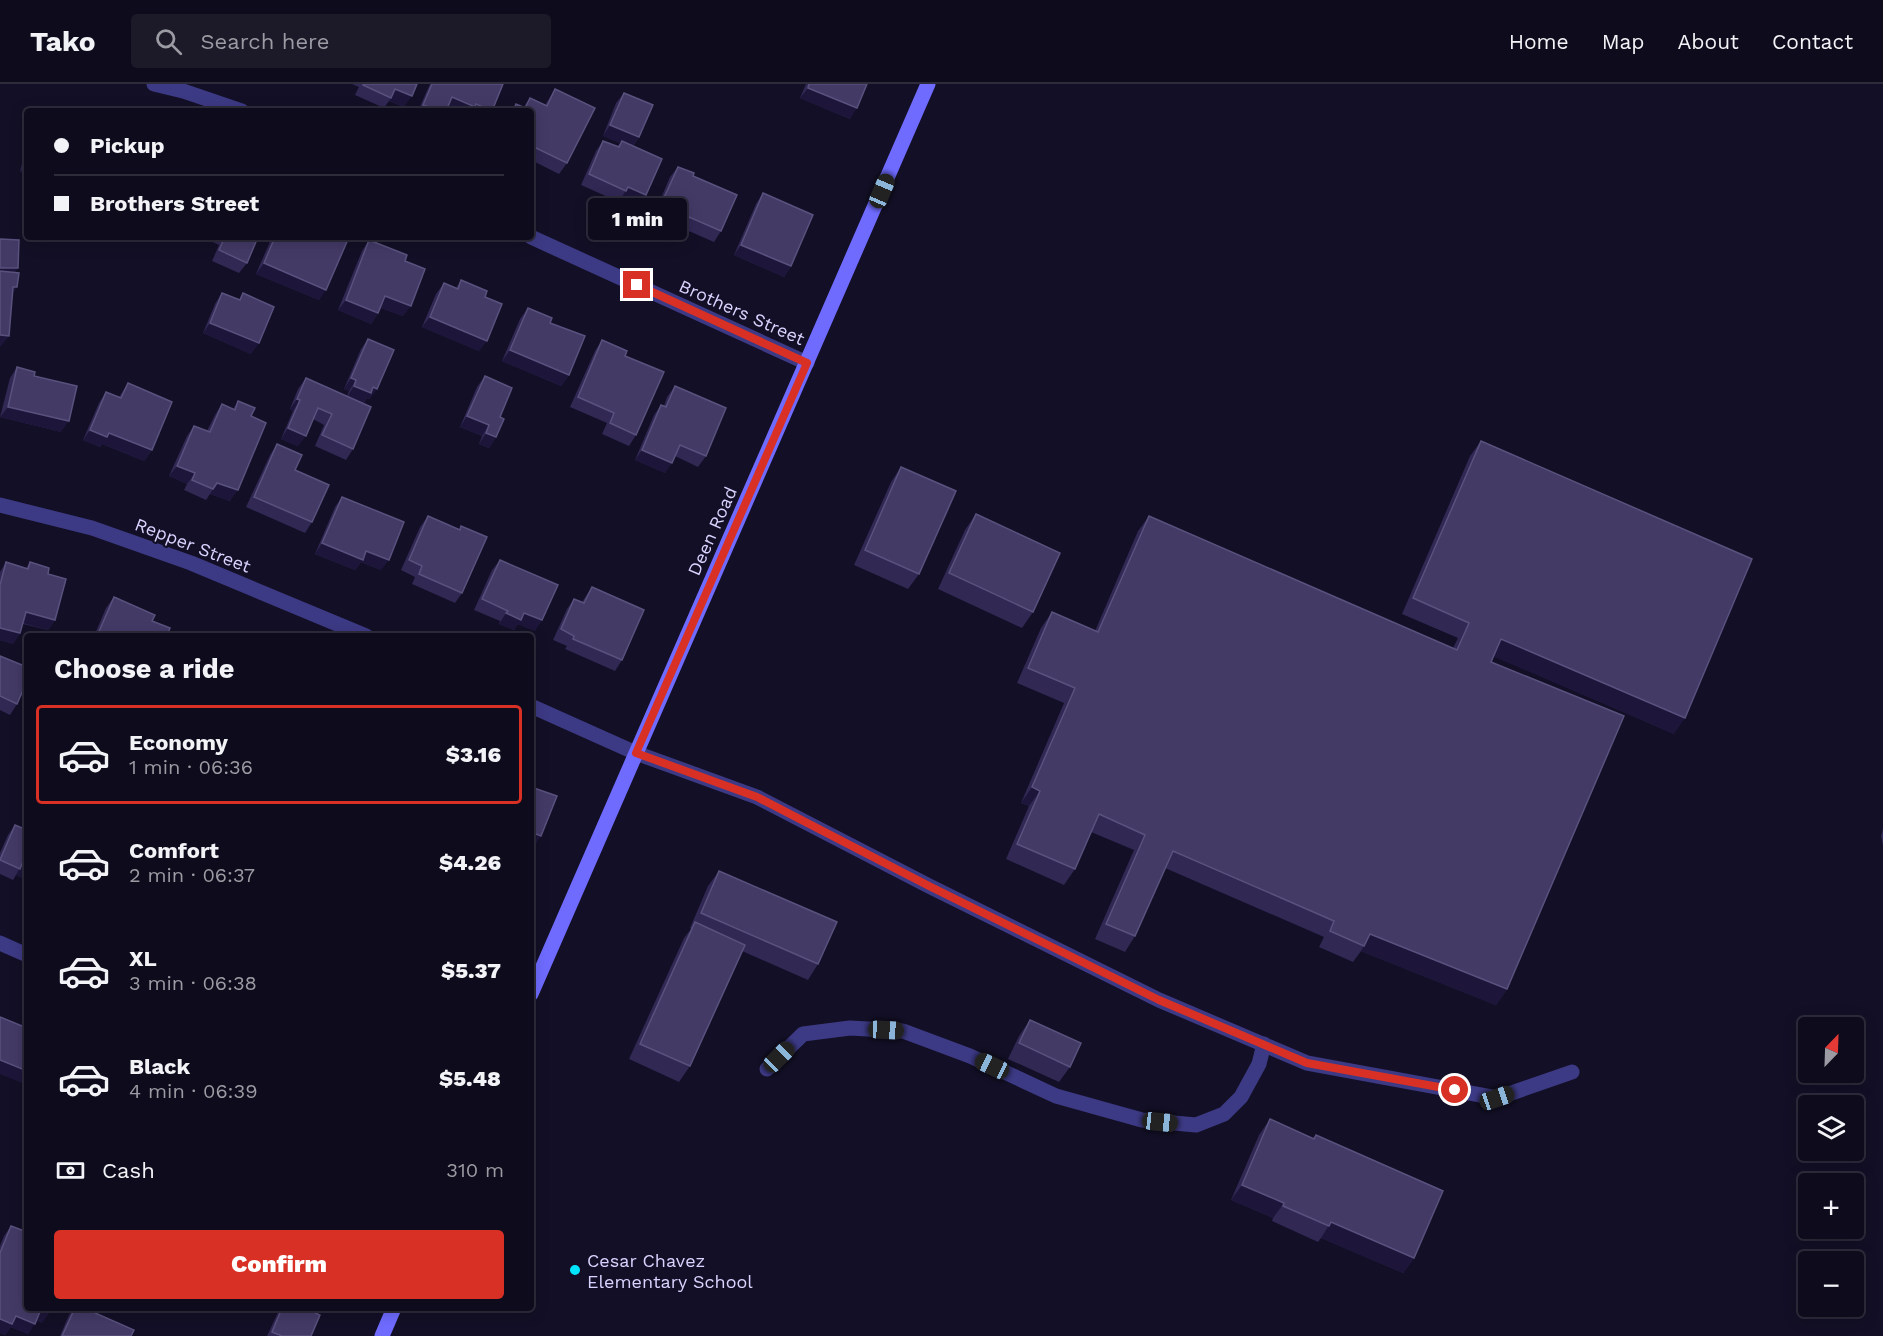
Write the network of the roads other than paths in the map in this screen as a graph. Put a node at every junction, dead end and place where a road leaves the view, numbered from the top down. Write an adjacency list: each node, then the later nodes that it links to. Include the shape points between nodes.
1 (154, 84): 3 (street)
2 (928, 84): 5 (main road, Deen Road)
3 (233, 108)
4 (534, 238): 5 (street, Brothers Street)
5 (807, 363): 9 (main road, Deen Road)
6 (0, 505): 7 (street, Repper Street, via 103,532 191,563)
7 (359, 633)
8 (534, 707): 9 (street)
9 (636, 753): 12 (main road, Deen Road); 13 (street, via 757,797 1159,1000)
10 (0, 943): 11 (street)
11 (24, 954)
12 (534, 987)
13 (1264, 1044): 14 (street, via 1259,1064 1241,1097 1224,1114 1196,1125 1142,1120 1056,1096 970,1056 903,1031 850,1028 803,1034); 15 (street, via 1307,1063 1497,1098)
14 (766, 1069)
15 (1572, 1072)
16 (393, 1311): 17 (main road)
17 (382, 1336)

